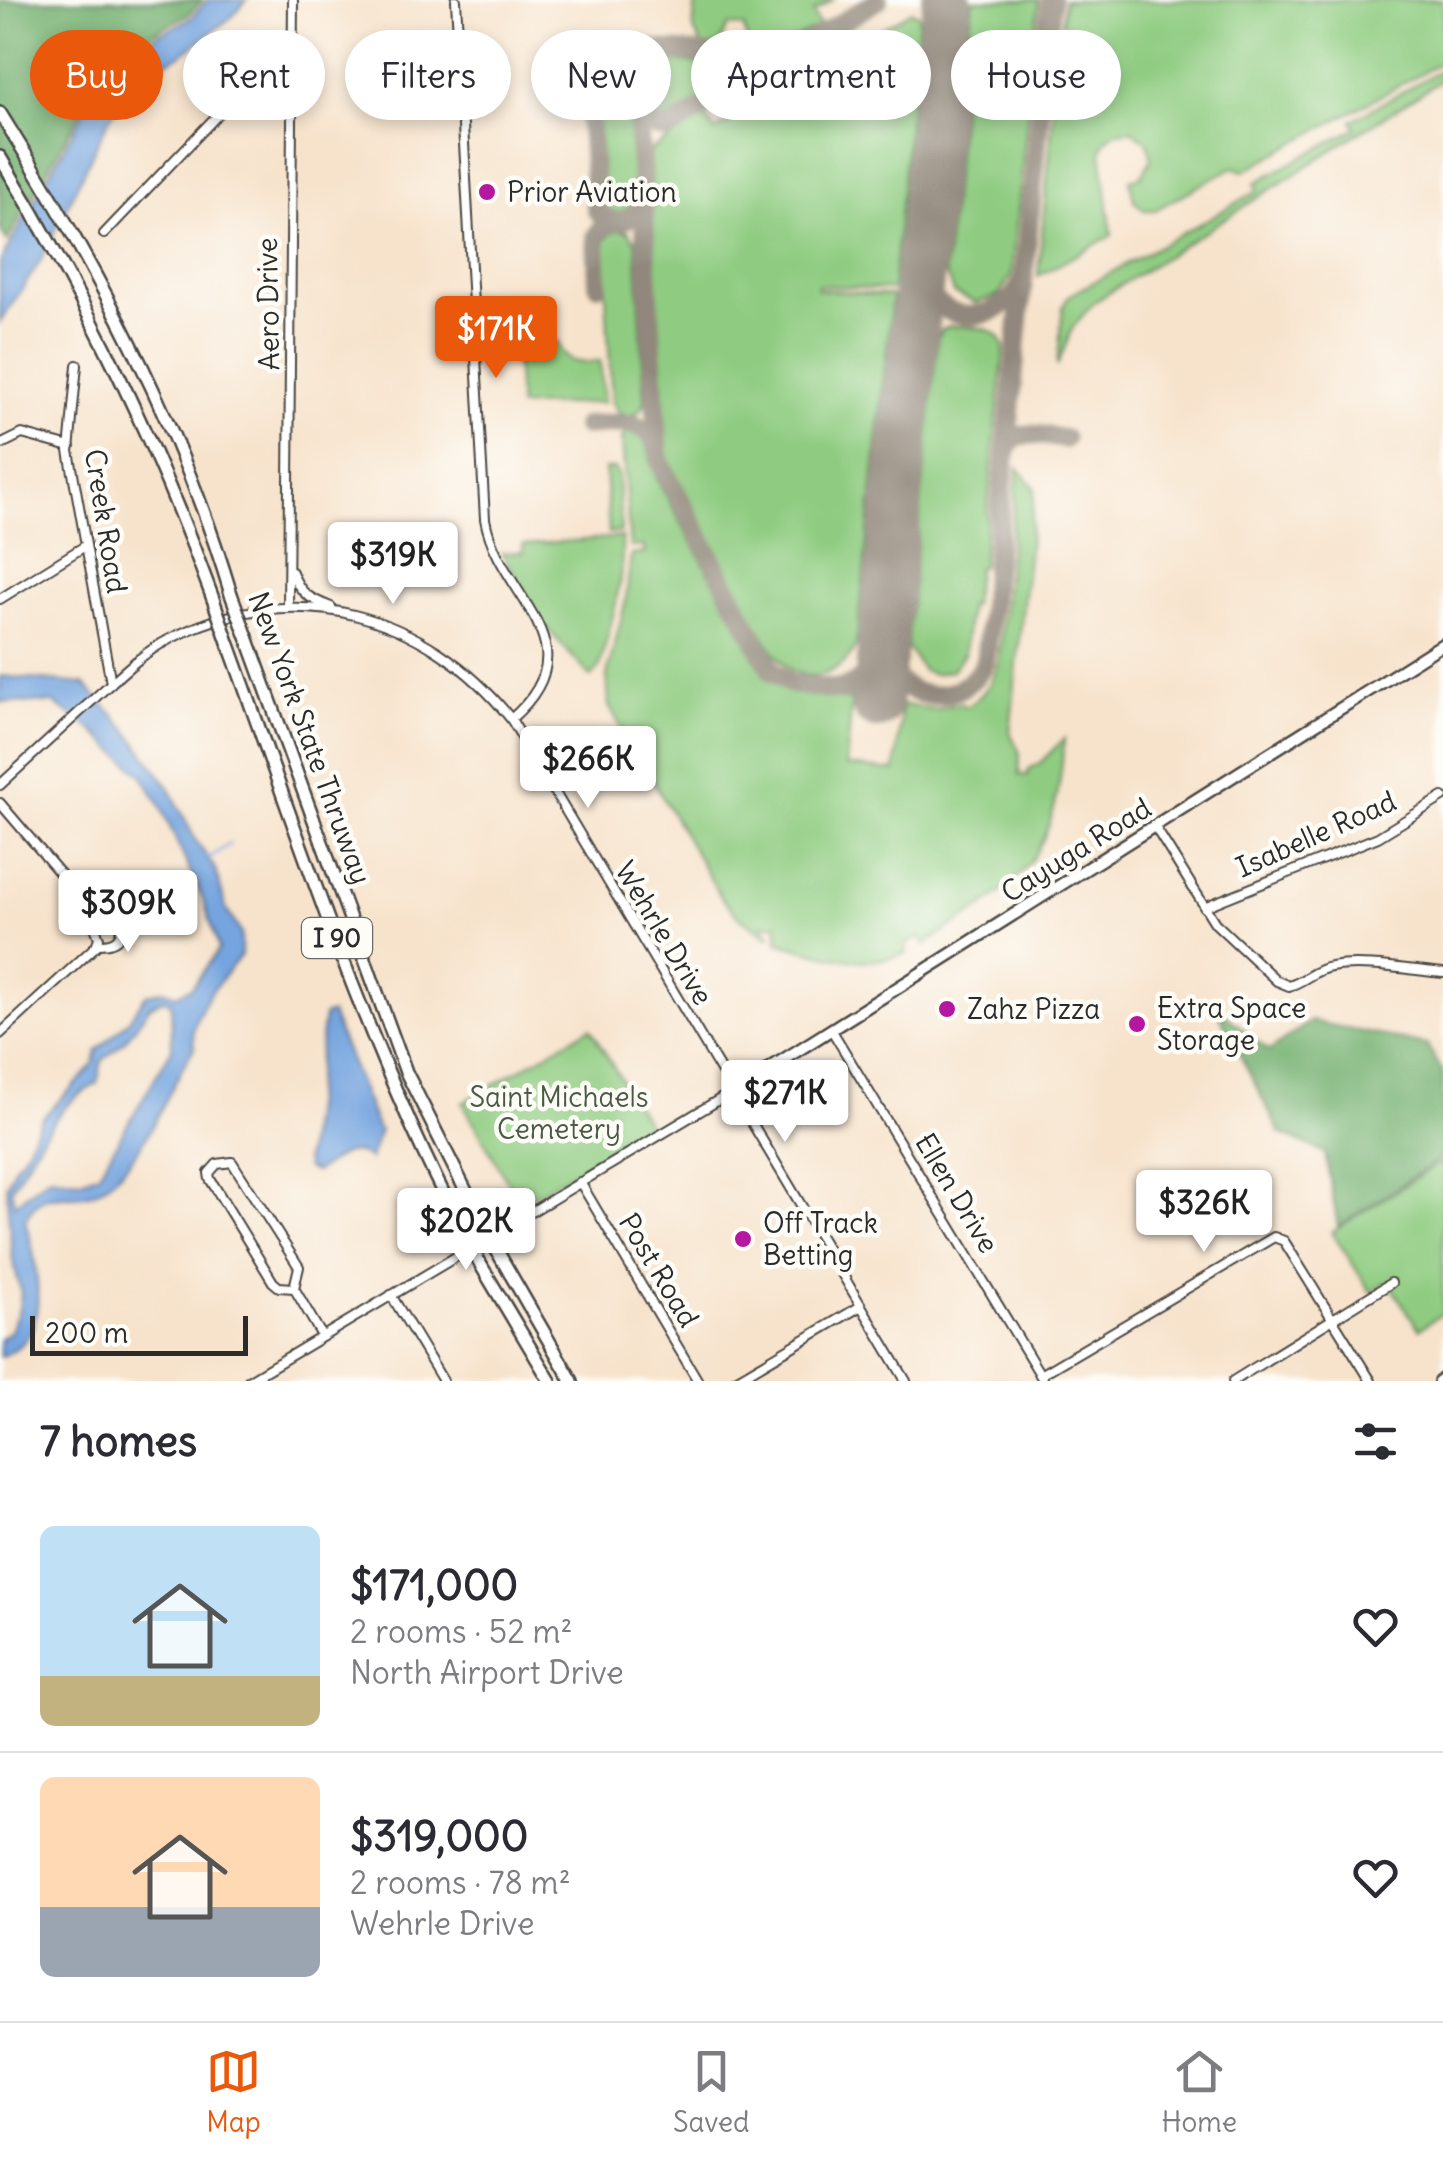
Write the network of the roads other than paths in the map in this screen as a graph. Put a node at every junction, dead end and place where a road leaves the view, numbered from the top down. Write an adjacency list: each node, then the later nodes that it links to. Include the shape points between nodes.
1 (293, 0): 3 (street, Aero Drive)
2 (456, 0): 19 (street, via 485,519 494,548 540,628 548,658 544,681)
3 (292, 30)
4 (0, 114): 42 (highway, New York State Thruway / I 90, bridge, via 153,385 212,529 406,1072)
5 (213, 120): 8 (street)
6 (292, 120): 13 (street, Aero Drive)
7 (0, 158): 41 (highway, New York State Thruway / I 90, bridge, via 126,389 188,532 403,1109 482,1267)
8 (104, 234)
9 (76, 365): 11 (street, Creek Road)
10 (0, 445): 11 (street, via 22,434)
11 (70, 447): 12 (street, Creek Road)
12 (85, 546): 14 (street); 18 (street, Creek Road)
13 (290, 566): 15 (street, Aero Drive); 16 (street, via 310,600)
14 (0, 599)
15 (288, 607): 16 (street, Wehrle Drive); 18 (street, Wehrle Drive, via 202,624 166,641)
16 (344, 613): 19 (street, Wehrle Drive, via 426,642 486,687)
17 (1443, 644): 23 (main road, Cayuga Road)
18 (111, 682): 20 (street, Wehrle Drive)
19 (510, 719): 30 (street, Wehrle Drive)
20 (0, 785)
21 (1443, 797): 24 (street, Isabelle Road, via 1378,837)
22 (0, 803): 25 (street)
23 (1155, 827): 24 (street); 28 (main road, Cayuga Road)
24 (1204, 906): 27 (street, via 1288,986 1336,966)
25 (94, 920): 26 (street); 26 (street, via 113,920 121,928 114,942)
26 (98, 944): 29 (street)
27 (1443, 972)
28 (832, 1029): 30 (main road, Cayuga Road); 38 (street, Ellen Drive)
29 (0, 1034)
30 (732, 1092): 31 (street); 35 (street, Wehrle Drive)
31 (580, 1182): 34 (street); 43 (street, Post Road)
32 (1391, 1283): 36 (street)
33 (294, 1288): 33 (street, via 273,1282 210,1179 217,1164 232,1162 299,1266); 37 (street)
34 (391, 1296): 37 (street); 40 (street)
35 (861, 1306): 44 (street); 45 (street, Wehrle Drive)
36 (1333, 1319): 38 (street, via 1284,1241 1269,1238); 46 (street); 47 (street)
37 (322, 1336): 39 (street)
38 (1042, 1378)
39 (248, 1381)
40 (443, 1381)
41 (550, 1381)
42 (572, 1381)
43 (698, 1381)
44 (734, 1381)
45 (906, 1381)
46 (1233, 1381)
47 (1372, 1381)

